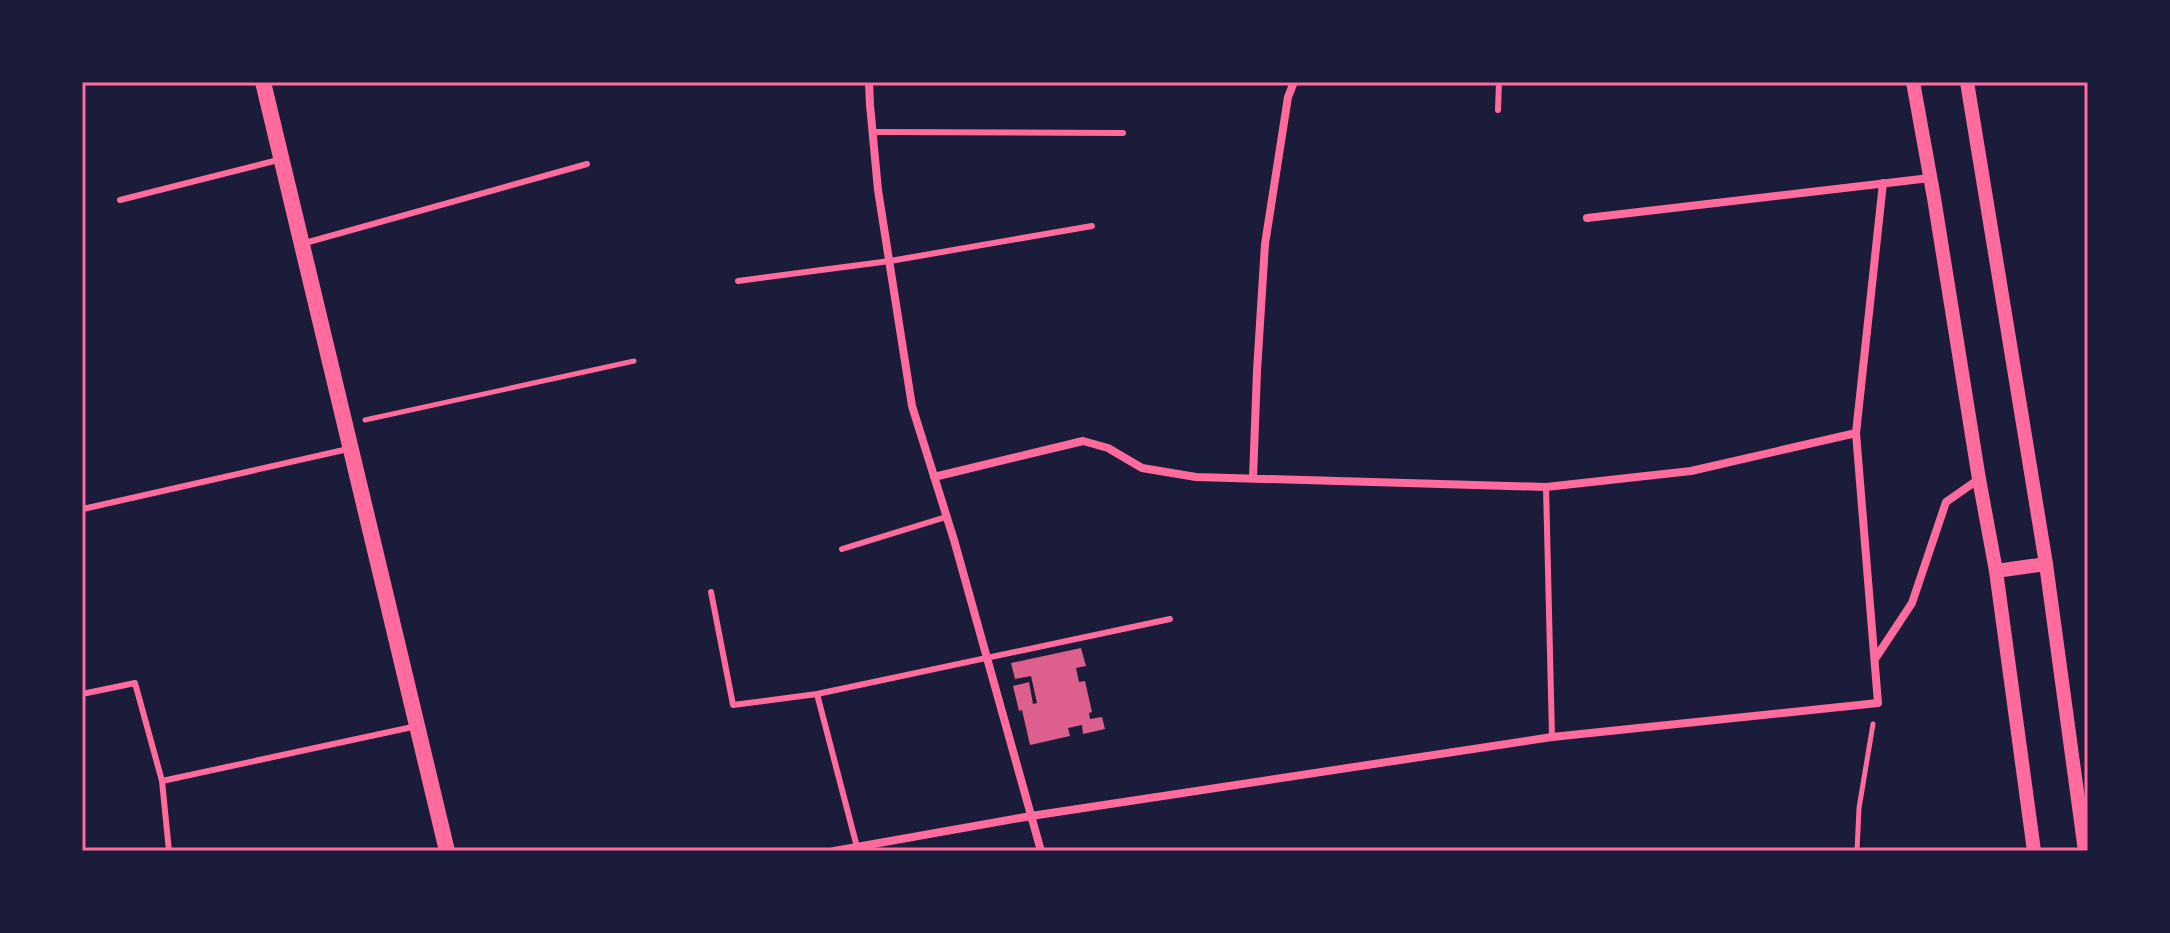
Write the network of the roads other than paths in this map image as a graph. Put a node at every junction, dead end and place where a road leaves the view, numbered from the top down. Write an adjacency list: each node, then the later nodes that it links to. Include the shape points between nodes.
1 (263, 82): 10 (main road)
2 (869, 82): 8 (street)
3 (1294, 82): 23 (street, via 1265,244)
4 (1499, 82): 7 (lane)
5 (1913, 82): 12 (street)
6 (1967, 82): 29 (street)
7 (1498, 110)
8 (872, 132): 9 (lane); 18 (street)
9 (1123, 133)
10 (281, 159): 14 (lane); 17 (main road)
11 (587, 164): 17 (lane)
12 (1930, 178): 13 (street); 24 (street)
13 (1883, 183): 15 (street); 20 (street)
14 (120, 200)
15 (1587, 218)
16 (1092, 226): 18 (lane)
17 (301, 244): 21 (main road)
18 (890, 261): 19 (lane); 22 (street, via 912,406)
19 (738, 281)
20 (1856, 433): 25 (street, via 1691,471); 34 (street)
21 (351, 449): 26 (lane, via 83,509); 37 (main road)
22 (934, 477): 23 (street, via 1083,441 1108,448 1142,468 1196,477); 27 (street)
23 (1253, 478): 25 (street)
24 (1979, 479): 30 (street); 34 (street, via 1946,502 1912,603)
25 (1546, 487): 38 (lane)
26 (82, 504)
27 (946, 517): 28 (lane); 33 (street)
28 (842, 549)
29 (2046, 564): 30 (street); 47 (street)
30 (1996, 571): 46 (street)
31 (711, 592): 36 (lane, via 733,705)
32 (1170, 619): 33 (lane)
33 (987, 657): 36 (lane); 40 (street)
34 (1874, 660): 38 (street, via 1878,703)
35 (82, 694): 39 (lane, via 135,683)
36 (817, 694): 41 (lane)
37 (417, 726): 39 (lane); 43 (main road)
38 (1552, 737): 40 (street)
39 (162, 781): 42 (lane)
40 (1031, 816): 41 (street); 45 (street)
41 (857, 847): 44 (street)
42 (169, 851)
43 (447, 851)
44 (834, 851)
45 (1041, 851)
46 (2034, 851)
47 (2085, 851)

